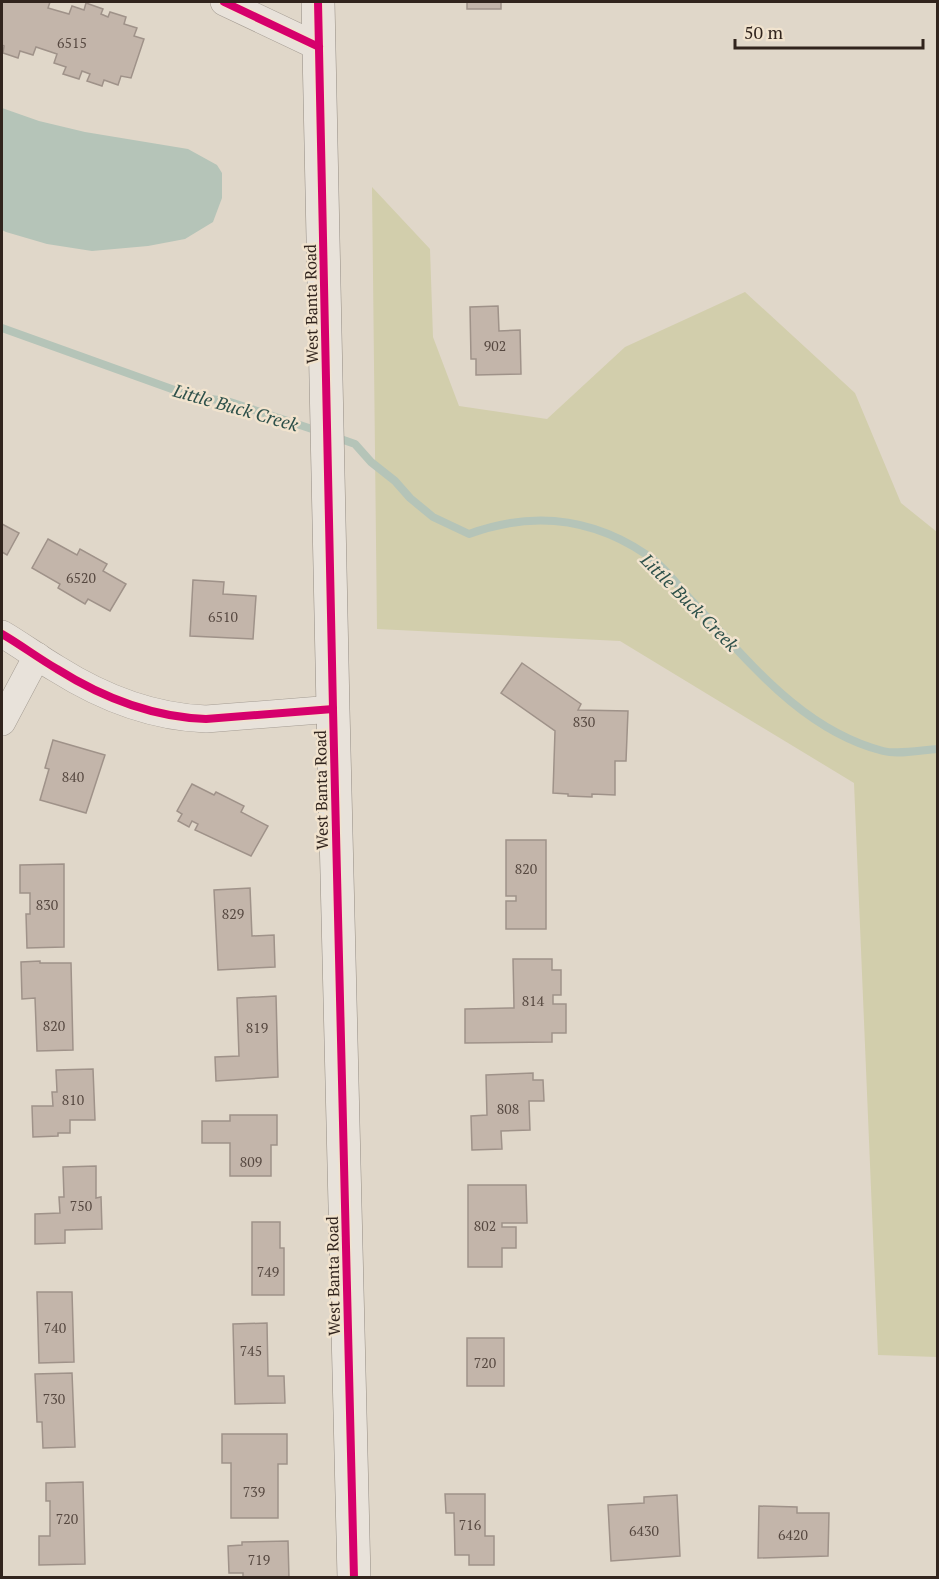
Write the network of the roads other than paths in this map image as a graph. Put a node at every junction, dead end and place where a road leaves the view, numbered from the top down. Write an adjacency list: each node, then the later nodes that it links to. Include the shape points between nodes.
1 (228, 2): 3 (street)
2 (318, 2): 3 (street, West Banta Road)
3 (319, 47): 6 (street, West Banta Road)
4 (2, 634): 5 (street)
5 (37, 656): 6 (street, via 116,700 170,716 206,719); 7 (street)
6 (333, 710): 8 (street, West Banta Road)
7 (2, 722)
8 (354, 1578)

